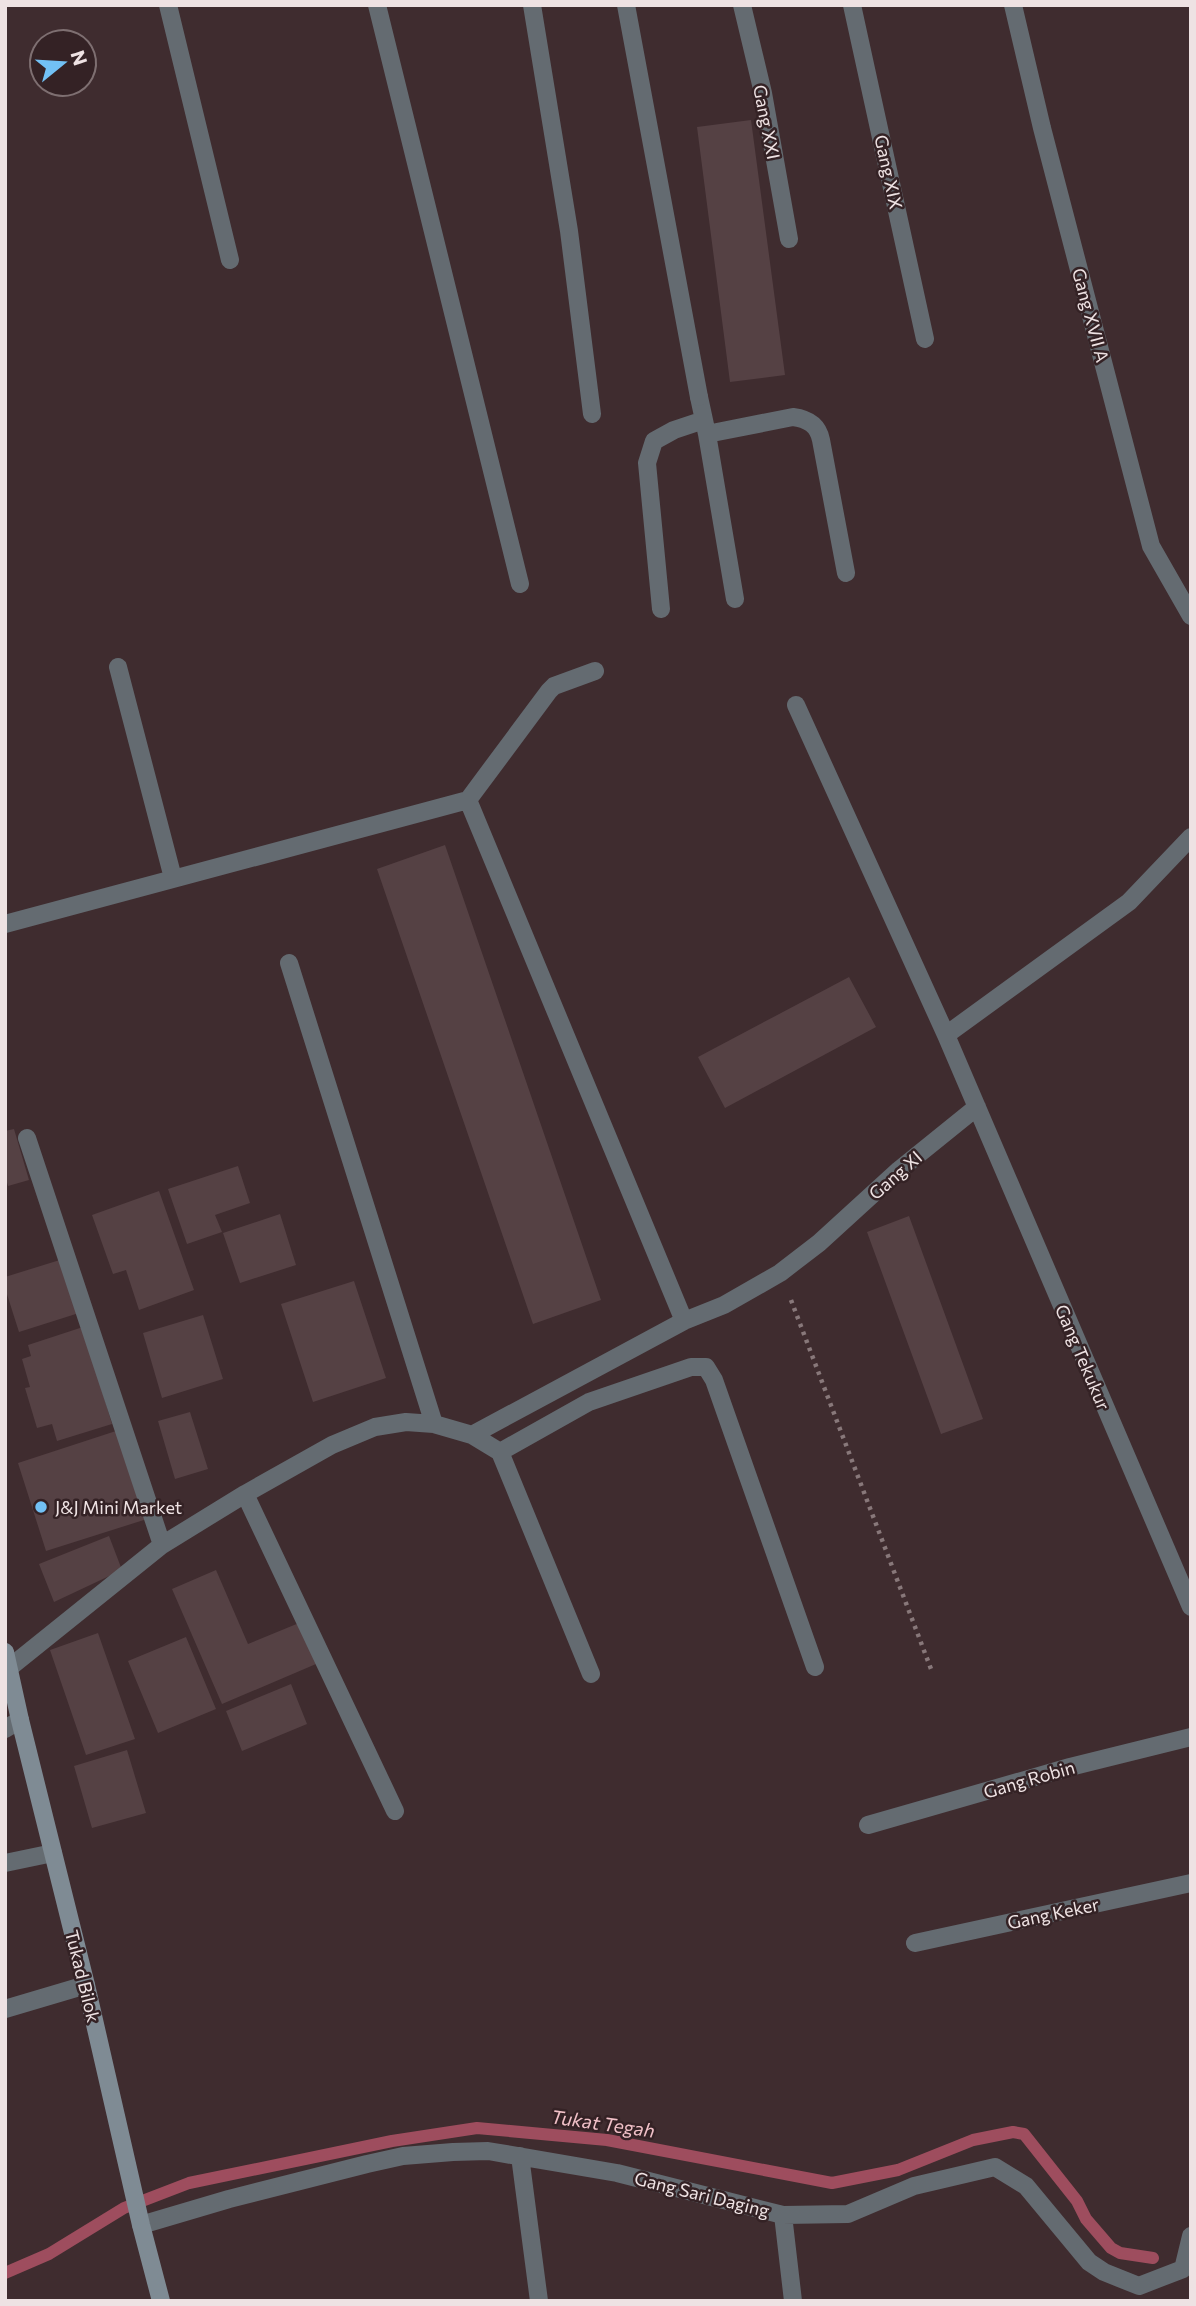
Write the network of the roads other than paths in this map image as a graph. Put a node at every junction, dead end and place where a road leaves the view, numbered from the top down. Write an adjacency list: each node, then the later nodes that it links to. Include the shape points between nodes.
1 (168, 5): 9 (street)
2 (377, 5): 14 (street)
3 (532, 5): 11 (street, via 569,231)
4 (626, 5): 12 (street)
5 (742, 5): 8 (street, Gang XXI)
6 (852, 5): 10 (street, Gang XIX)
7 (1013, 5): 17 (street, Gang XVII A, via 1151,546)
8 (789, 239)
9 (230, 260)
10 (925, 338)
11 (592, 414)
12 (706, 427): 13 (street, via 793,417 816,426); 15 (street); 16 (street, via 674,430 654,441 647,463)
13 (846, 573)
14 (520, 584)
15 (735, 599)
16 (661, 609)
17 (1191, 616)
18 (118, 667): 23 (street)
19 (595, 671): 21 (street, via 549,691)
20 (796, 705): 26 (street)
21 (468, 800): 23 (street); 29 (street)
22 (1191, 837): 26 (street, via 1129,902)
23 (173, 878): 24 (street)
24 (5, 924)
25 (289, 963): 30 (street)
26 (946, 1035): 27 (street)
27 (977, 1107): 29 (street, Gang XI, via 780,1273 724,1305); 35 (street, Gang Tekukur)
28 (27, 1138): 34 (street)
29 (684, 1321): 31 (street, Gang XI)
30 (434, 1424): 31 (street); 33 (street, via 375,1427)
31 (472, 1435): 32 (street)
32 (500, 1452): 37 (street, via 589,1402 691,1367 706,1367); 38 (street)
33 (245, 1493): 34 (street); 41 (street)
34 (162, 1545): 36 (street)
35 (1191, 1607)
36 (7, 1660): 39 (street, Tukad Bilok)
37 (816, 1667)
38 (591, 1674)
39 (13, 1725): 43 (street, Tukad Bilok)
40 (1191, 1737): 42 (street, Gang Robin)
41 (395, 1811)
42 (868, 1825)
43 (53, 1853): 44 (street); 47 (street, Tukad Bilok)
44 (5, 1863)
45 (1191, 1883): 46 (street, Gang Keker)
46 (915, 1943)
47 (86, 1985): 48 (street); 51 (street, Tukad Bilok)
48 (5, 2009)
49 (520, 2156): 50 (street, Gang Sari Daging, via 617,2173); 51 (street, Gang Sari Daging, via 488,2151 403,2156); 55 (street)
50 (783, 2215): 53 (street, Gang Sari Daging, via 848,2214 914,2186 995,2167 1026,2186 1089,2262); 56 (street)
51 (139, 2218): 54 (street, Tukad Bilok)
52 (1191, 2236): 53 (street, Gang Sari Daging, via 1183,2269)
53 (1140, 2293)
54 (161, 2301)
55 (540, 2301)
56 (793, 2301)

